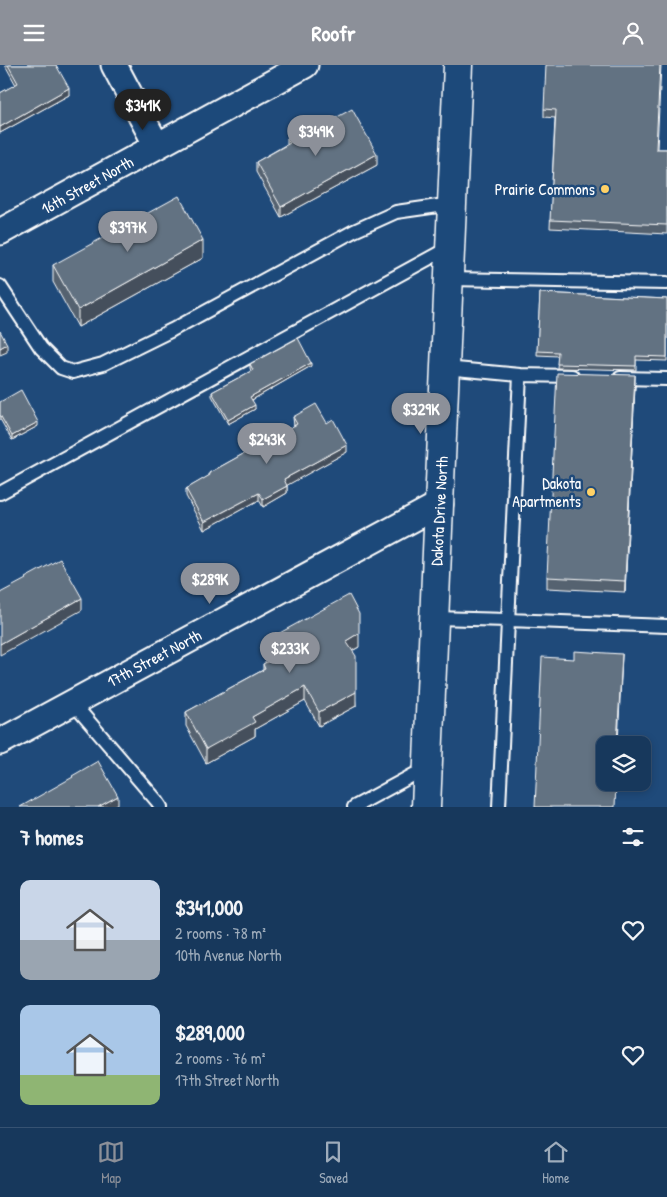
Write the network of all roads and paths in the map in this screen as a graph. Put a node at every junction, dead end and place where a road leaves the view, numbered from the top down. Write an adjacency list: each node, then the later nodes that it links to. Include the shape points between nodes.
1 (114, 65): 4 (street)
2 (305, 65): 4 (street, 16th Street North)
3 (458, 65): 5 (street, Dakota Drive North)
4 (157, 146): 6 (street, 16th Street North)
5 (452, 203): 7 (street, Dakota Drive North); 10 (lane, via 396,212 354,231 172,330 103,363 73,372 61,368 40,348)
6 (0, 232)
7 (450, 247): 8 (street, Dakota Drive North); 16 (lane)
8 (449, 279): 9 (lane); 11 (street, Dakota Drive North)
9 (667, 283)
10 (0, 286)
11 (445, 368): 12 (lane); 17 (street, Dakota Drive North)
12 (520, 375): 13 (lane); 19 (lane)
13 (588, 377)
14 (608, 377): 15 (lane)
15 (667, 379)
16 (0, 493)
17 (440, 504): 18 (street, Dakota Drive North); 21 (street, 17th Street North)
18 (435, 618): 19 (lane); 23 (street, Dakota Drive North)
19 (508, 619): 20 (lane); 27 (lane)
20 (667, 626)
21 (72, 703): 22 (street, 17th Street North); 24 (lane)
22 (0, 742)
23 (428, 767): 25 (lane); 26 (street, Dakota Drive North)
24 (159, 804)
25 (354, 807)
26 (426, 807)
27 (498, 807)

